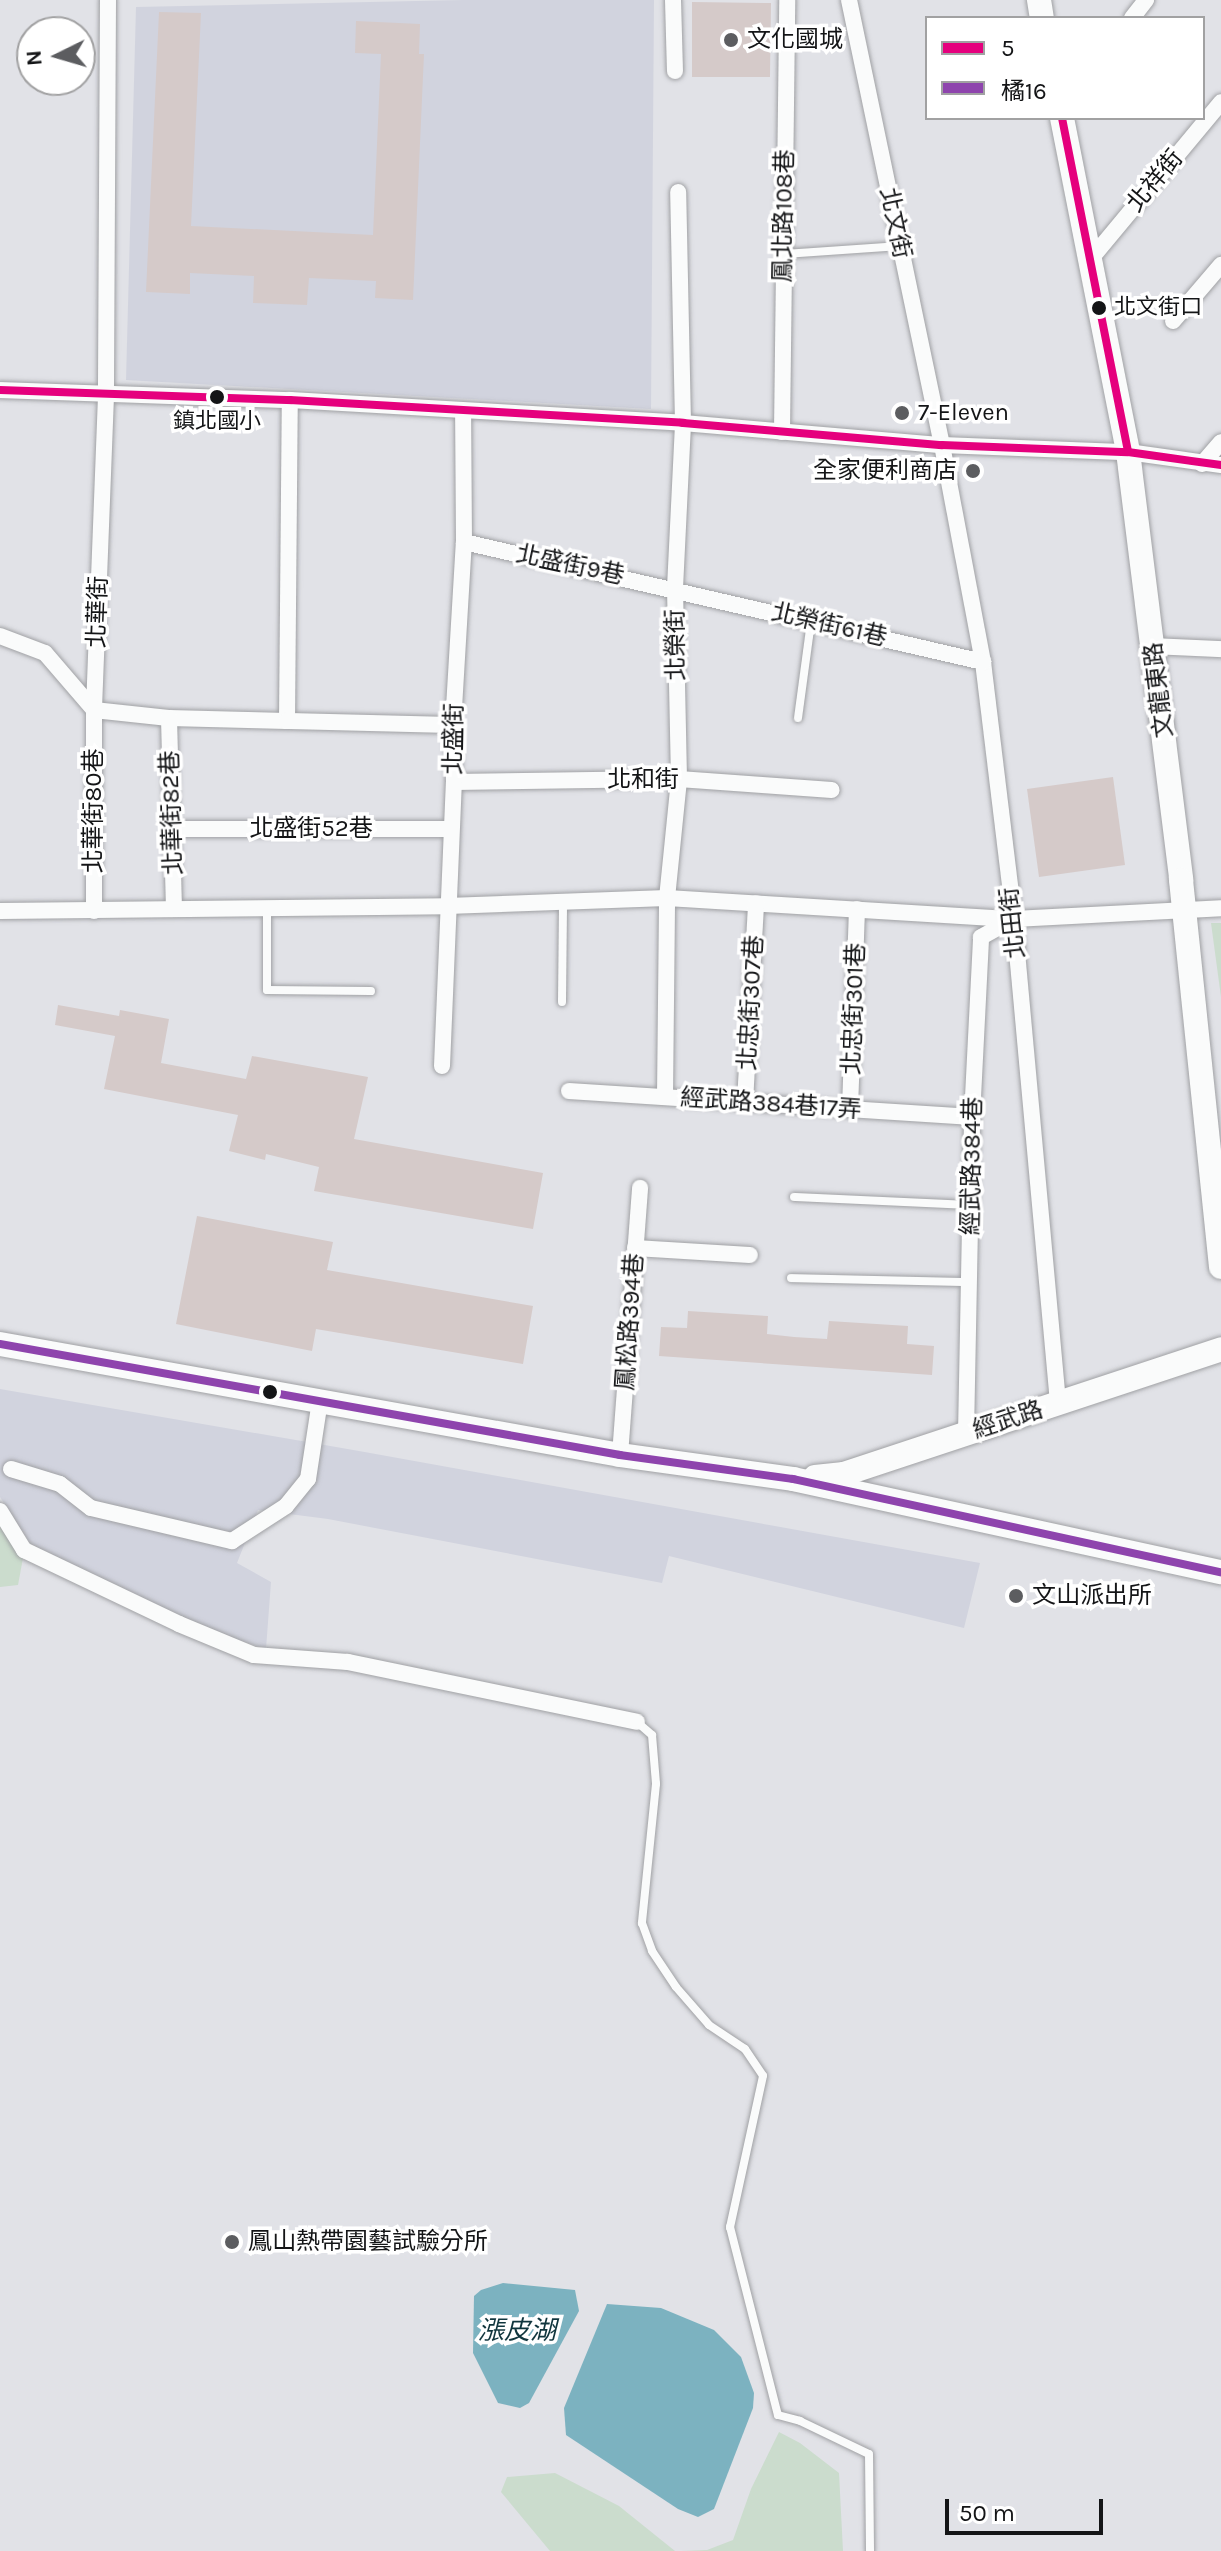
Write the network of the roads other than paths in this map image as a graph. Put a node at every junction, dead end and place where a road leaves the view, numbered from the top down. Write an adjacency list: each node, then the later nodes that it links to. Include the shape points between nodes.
1 (108, 0): 17 (street, 北華街)
2 (673, 0): 7 (street)
3 (787, 0): 12 (street, 鳳北路108巷)
4 (849, 0): 11 (street, 北文街)
5 (1146, 0): 6 (street)
6 (1134, 16)
7 (675, 71)
8 (1221, 102): 13 (street, 北祥街)
9 (1062, 120): 13 (street, 文龍東路)
10 (678, 192): 20 (street, 北榮街)
11 (900, 246): 12 (lane); 23 (street, 北文街)
12 (784, 254): 21 (street, 鳳北路108巷)
13 (1090, 260): 24 (street, 文龍東路)
14 (1221, 265): 15 (street)
15 (1173, 321)
16 (0, 390): 17 (street)
17 (106, 396): 18 (street); 34 (street, 北華街)
18 (290, 400): 19 (street); 37 (street)
19 (463, 411): 20 (street); 27 (street, 北盛街)
20 (683, 423): 21 (street); 28 (street, 北榮街)
21 (782, 432): 23 (street)
22 (1221, 442): 25 (street)
23 (942, 445): 24 (street); 33 (street, 北田街)
24 (1128, 452): 25 (street); 31 (street, 文龍東路)
25 (1202, 464): 26 (street)
26 (1221, 465)
27 (464, 542): 28 (street, 北盛街9巷); 38 (street, 北盛街)
28 (675, 588): 29 (street, 北榮街61巷); 39 (street, 北榮街)
29 (811, 621): 33 (street, 北榮街61巷); 36 (lane)
30 (0, 636): 34 (street, via 45,653)
31 (1154, 646): 32 (street); 48 (street, 文龍東路)
32 (1221, 649)
33 (983, 662): 55 (street, 北田街)
34 (94, 710): 35 (street); 54 (street, 北華街80巷)
35 (169, 718): 37 (street); 42 (street, 北華街82巷)
36 (798, 718)
37 (287, 721): 38 (street)
38 (453, 725): 40 (street, 北盛街)
39 (679, 779): 40 (street, 北和街); 41 (street, 北和街); 44 (street, 北榮街)
40 (454, 782): 43 (street, 北盛街)
41 (832, 790)
42 (172, 829): 43 (street, 北盛街52巷); 51 (street, 北華街82巷)
43 (450, 829): 47 (street, 北盛街)
44 (667, 898): 45 (street); 46 (street); 60 (street, 北榮街)
45 (563, 902): 47 (street); 57 (lane)
46 (756, 903): 52 (street); 61 (street, 北忠街307巷)
47 (447, 906): 49 (street); 58 (street, 北盛街)
48 (1184, 907): 50 (street); 55 (street); 69 (street, 文龍東路)
49 (267, 908): 51 (street); 56 (lane, via 267,990)
50 (1221, 908)
51 (174, 909): 54 (street)
52 (857, 909): 55 (street); 62 (street, 北忠街301巷)
53 (0, 911): 54 (street)
54 (94, 911)
55 (1014, 919): 63 (street, 經武路384巷, via 981,937); 75 (street, 北田街)
56 (371, 991)
57 (562, 1002)
58 (442, 1066)
59 (569, 1091): 60 (street, 經武路384巷17弄)
60 (665, 1097): 61 (street, 經武路384巷17弄)
61 (745, 1102): 62 (street, 經武路384巷17弄)
62 (850, 1109): 63 (street, 經武路384巷17弄)
63 (972, 1117): 66 (street, 經武路384巷)
64 (640, 1188): 67 (street, 鳳松路394巷)
65 (794, 1197): 66 (lane)
66 (971, 1205): 71 (street, 經武路384巷)
67 (635, 1248): 68 (street); 77 (street, 鳳松路394巷)
68 (750, 1255)
69 (1221, 1267)
70 (791, 1278): 71 (lane)
71 (969, 1282): 76 (street, 經武路384巷)
72 (0, 1344): 74 (street)
73 (1221, 1349): 75 (street, 經武路)
74 (320, 1401): 77 (street); 78 (street, via 308,1479 286,1506 232,1541 91,1508 60,1484)
75 (1058, 1404): 76 (street, 經武路)
76 (966, 1434): 79 (street, 經武路, via 844,1474)
77 (620, 1455): 79 (street)
78 (11, 1469)
79 (793, 1479): 81 (street)
80 (0, 1511): 82 (street, via 24,1550 254,1655 348,1662)
81 (1221, 1572)
82 (637, 1722): 83 (lane, via 652,1735 656,1784 642,1923 652,1951 676,1987 709,2025 745,2049 763,2076 730,2227 778,2415 869,2454)
83 (870, 2551)

